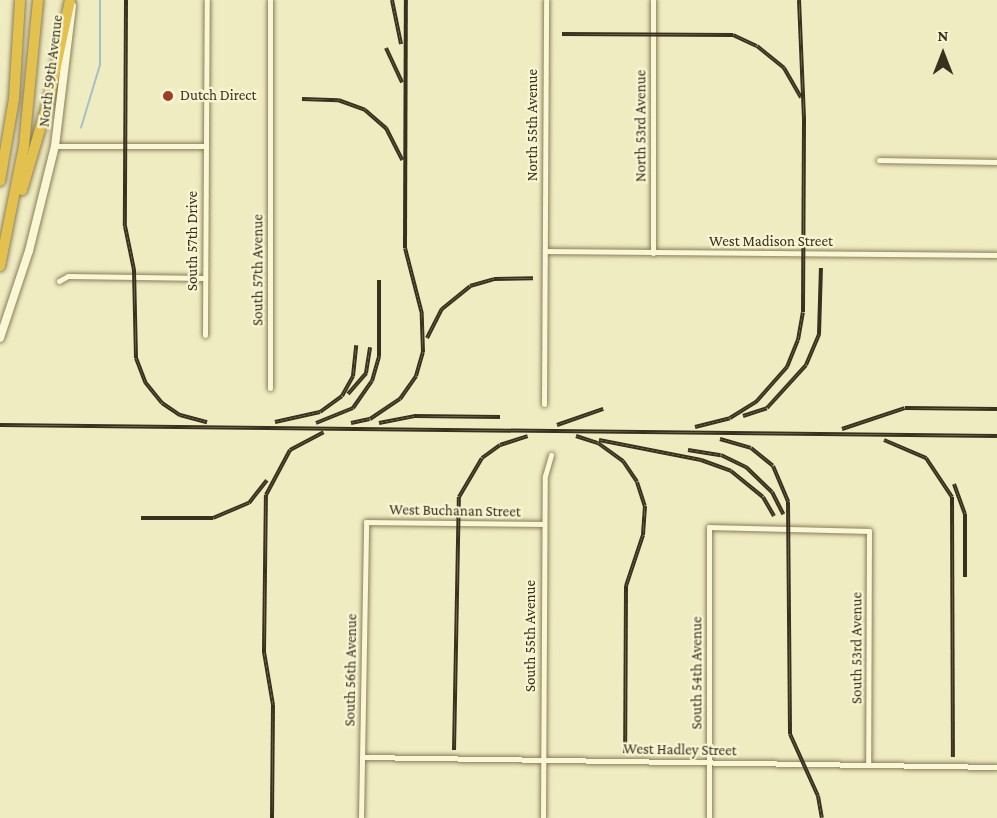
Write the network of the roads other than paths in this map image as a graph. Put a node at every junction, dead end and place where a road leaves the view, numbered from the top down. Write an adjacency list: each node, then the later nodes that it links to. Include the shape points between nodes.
1 (20, 0): 12 (highway, via 14,99)
2 (38, 0): 13 (highway, via 31,100)
3 (71, 0): 8 (main road, North 59th Avenue); 13 (highway, via 49,99)
4 (207, 0): 9 (street, South 57th Drive)
5 (270, 0): 22 (street, South 57th Avenue)
6 (546, 0): 14 (street, North 55th Avenue)
7 (653, 0): 15 (street, North 53rd Avenue)
8 (55, 146): 9 (street); 21 (main road, North 59th Avenue, via 29,251)
9 (206, 146): 18 (street, South 57th Drive)
10 (879, 160): 11 (street)
11 (997, 162)
12 (0, 181)
13 (11, 221): 17 (highway)
14 (545, 251): 15 (street, West Madison Street); 23 (street)
15 (653, 253): 16 (street, West Madison Street)
16 (997, 255)
17 (0, 266)
18 (205, 278): 19 (street, via 68,276); 20 (street, South 57th Drive)
19 (59, 281)
20 (205, 335)
21 (0, 338)
22 (270, 388)
23 (544, 404)
24 (551, 456): 26 (street, South 55th Avenue, via 545,476)
25 (366, 522): 26 (street, West Buchanan Street); 28 (street, South 56th Avenue)
26 (544, 524): 29 (street, South 55th Avenue)
27 (869, 531): 30 (street, South 54th Avenue, via 709,527); 31 (street, South 53rd Avenue)
28 (362, 757): 29 (street, West Hadley Street); 33 (street, South 56th Avenue)
29 (543, 760): 30 (street, West Hadley Street); 34 (street, South 55th Avenue)
30 (709, 762): 31 (street, West Hadley Street); 35 (street, South 54th Avenue)
31 (868, 765): 32 (street, West Hadley Street)
32 (997, 767)
33 (361, 818)
34 (543, 818)
35 (709, 818)

